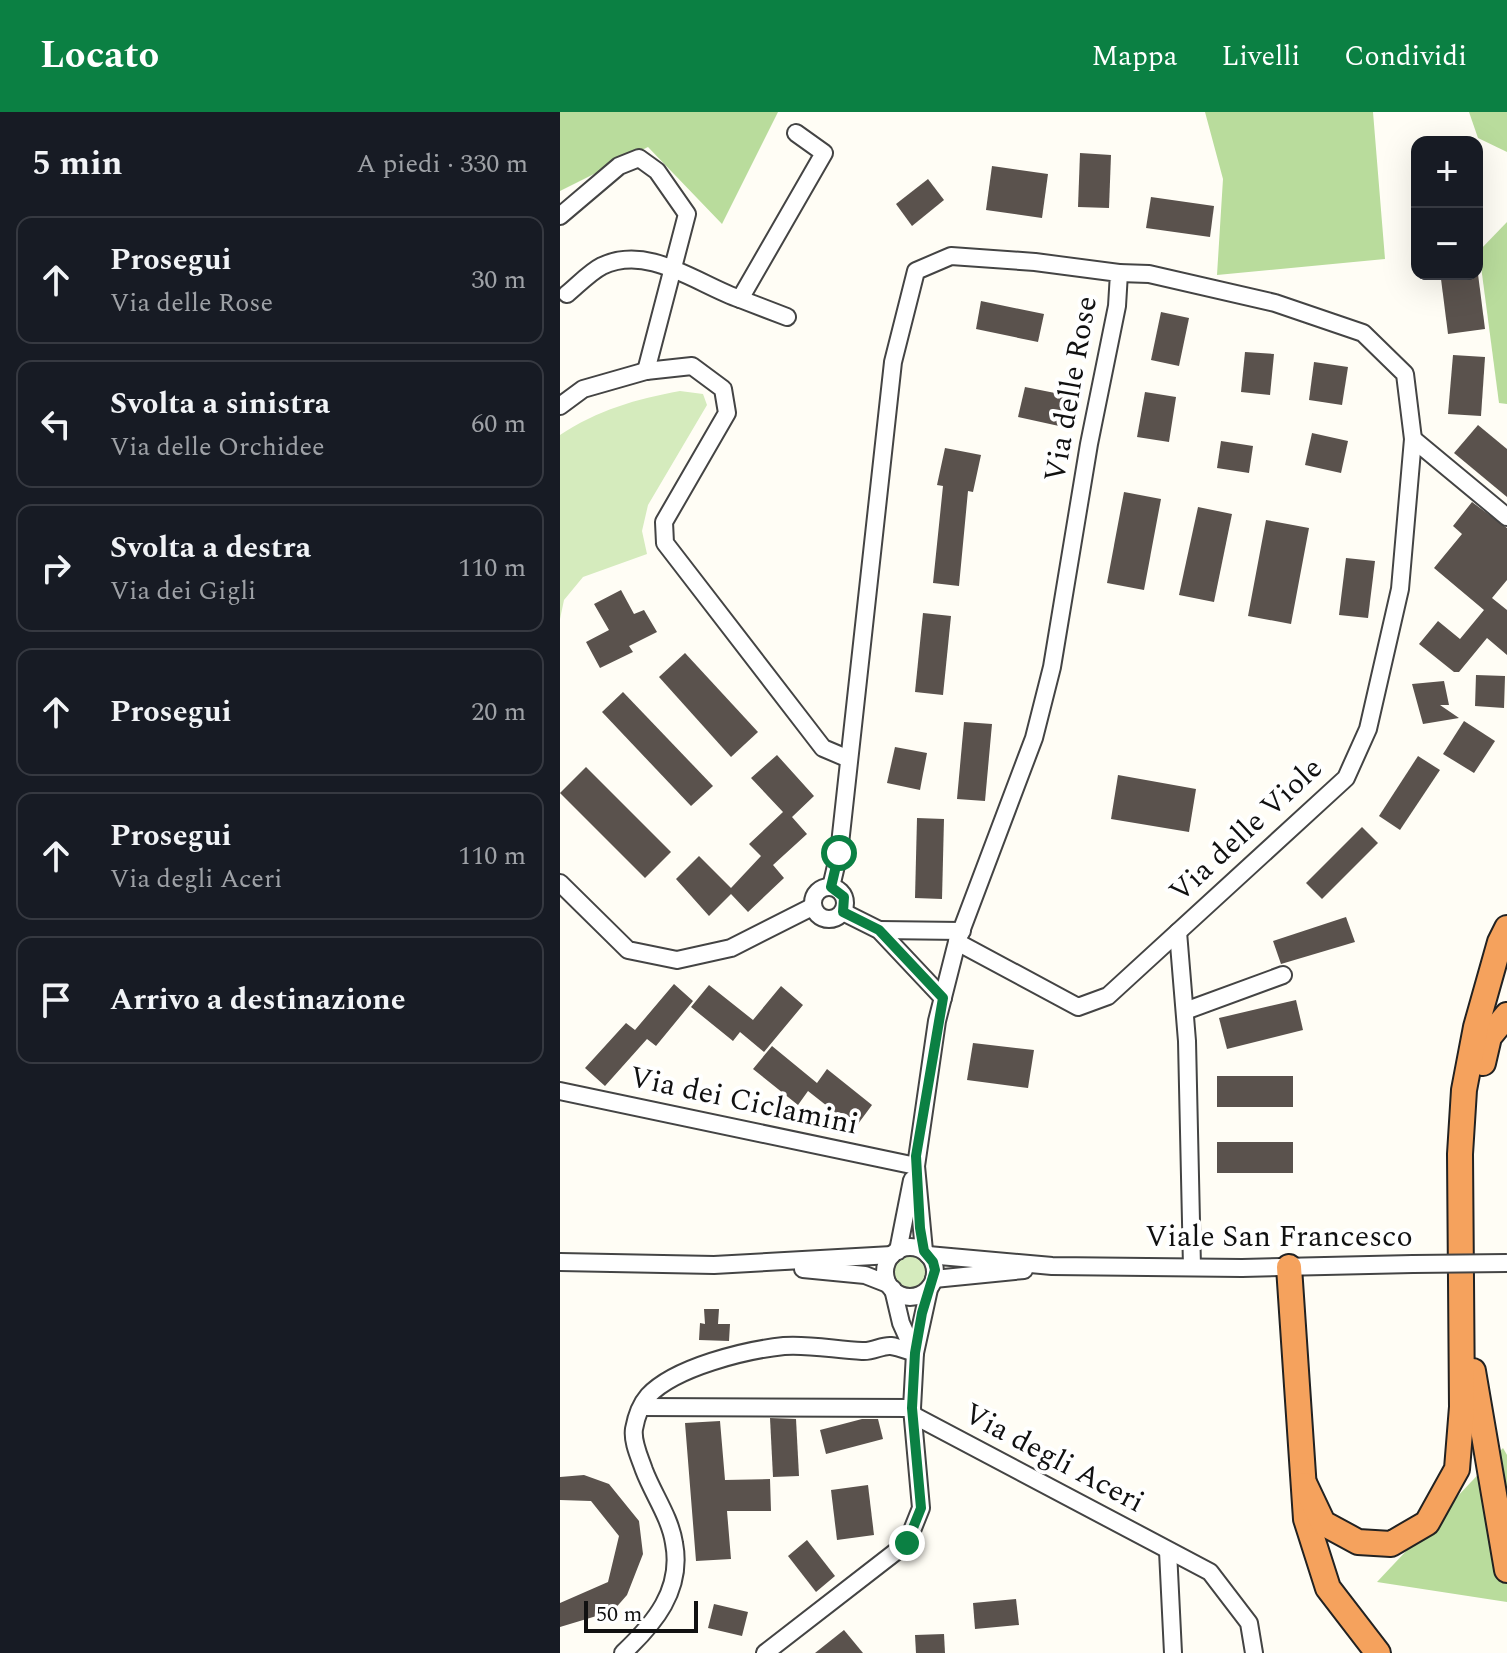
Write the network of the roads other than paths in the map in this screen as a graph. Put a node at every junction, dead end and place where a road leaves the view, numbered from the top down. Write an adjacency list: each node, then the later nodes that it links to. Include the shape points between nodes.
1 (796, 133): 6 (street, via 824,153)
2 (560, 216): 3 (street, via 619,166 639,158 657,171 687,214)
3 (673, 268): 5 (street, via 631,259 601,266); 6 (street); 8 (street)
4 (1119, 273): 10 (street, Via delle Viole, via 1149,274 1275,303 1363,333 1405,374); 12 (street, Via delle Rose, via 951,256 916,271 893,362); 20 (street, Via delle Rose, via 1052,667 1034,738)
5 (567, 294)
6 (740, 299): 7 (street)
7 (787, 317)
8 (646, 371): 9 (street, via 583,389); 12 (street, via 692,366 723,389 727,413 664,522 665,543 823,748)
9 (560, 406)
10 (1413, 439): 11 (street); 19 (street, Via delle Viole, via 1400,589 1368,729 1346,778)
11 (1507, 517)
12 (849, 759): 14 (street, Via delle Rose)
13 (560, 883): 15 (street, via 628,950 677,960 731,948)
14 (831, 887): 15 (street, via 817,892); 16 (street, via 844,897)
15 (812, 907): 16 (street, via 829,920)
16 (843, 912): 18 (street)
17 (1507, 928): 26 (highway, via 1476,1027 1464,1090)
18 (879, 930): 20 (street); 22 (street)
19 (1178, 932): 20 (street, Via delle Viole, via 1108,996 1078,1007); 23 (street, Via delle Viole)
20 (960, 937): 22 (street, Via delle Rose)
21 (1283, 975): 23 (street)
22 (943, 998): 27 (street, Via delle Rose)
23 (1185, 1011): 35 (street, Via delle Viole)
24 (1507, 1015): 26 (highway, via 1489,1037)
25 (560, 1091): 27 (street, Via dei Ciclamini)
26 (1460, 1154): 40 (highway)
27 (916, 1166): 28 (street); 29 (street)
28 (895, 1253): 29 (street, via 911,1247); 33 (street); 39 (street, via 886,1269)
29 (926, 1253): 30 (street, Viale San Francesco); 38 (street, via 934,1266)
30 (970, 1254): 34 (street, Viale San Francesco); 37 (street)
31 (560, 1262): 33 (street)
32 (1507, 1263): 36 (street, Viale San Francesco, bridge)
33 (844, 1265): 39 (street)
34 (1052, 1266): 35 (street, Viale San Francesco); 37 (street, Viale San Francesco)
35 (1192, 1267): 36 (street, Viale San Francesco)
36 (1289, 1267): 44 (highway)
37 (970, 1279): 38 (street, Viale San Francesco)
38 (932, 1284): 39 (street, via 909,1297); 41 (street, Via degli Aceri)
39 (890, 1286): 41 (street, Via degli Aceri)
40 (1462, 1303): 44 (highway, via 1457,1469 1427,1523 1391,1544 1358,1542 1323,1523); 46 (highway)
41 (915, 1353): 42 (street, via 889,1345 873,1352 787,1346 744,1351 666,1383); 43 (street, Via degli Aceri)
42 (642, 1407): 43 (street); 47 (street, via 633,1433 675,1544 675,1561 671,1590 655,1622)
43 (912, 1411): 45 (street, Via degli Aceri); 48 (street, Via degli Aceri, via 921,1508 907,1543)
44 (1305, 1485): 51 (highway, via 1306,1519 1328,1588)
45 (1168, 1551): 49 (street); 50 (street, Via degli Aceri, via 1210,1572 1249,1623)
46 (1507, 1570)
47 (623, 1653)
48 (765, 1653)
49 (1173, 1653)
50 (1254, 1653)
51 (1378, 1653)

